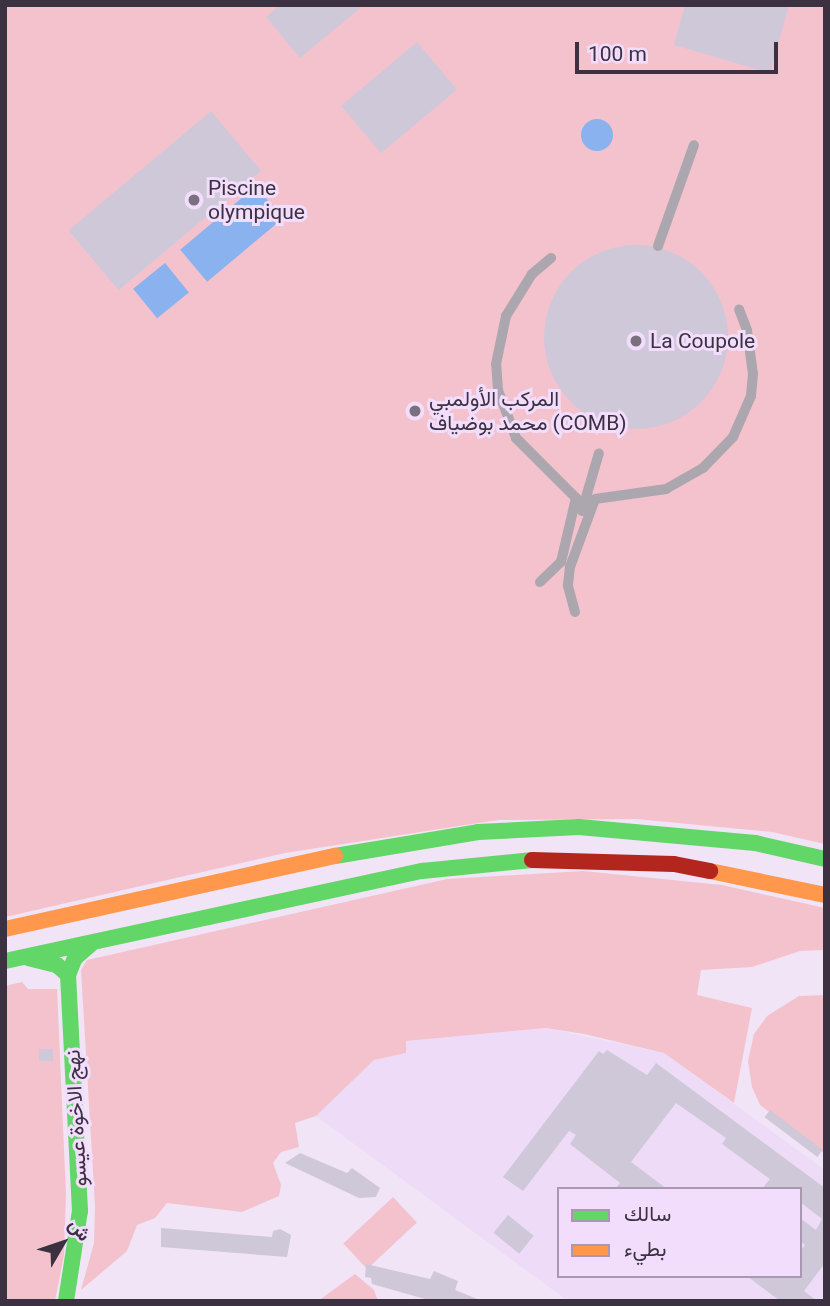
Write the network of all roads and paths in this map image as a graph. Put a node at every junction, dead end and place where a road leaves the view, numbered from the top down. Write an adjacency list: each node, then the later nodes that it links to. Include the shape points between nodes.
1 (694, 145): 2 (street)
2 (658, 246)
3 (551, 258): 6 (street, via 533,274 506,316 496,364 498,390 516,438 575,494)
4 (739, 309): 6 (street, via 752,351 753,374 747,407 733,437 704,468 676,484 645,495 595,499)
5 (599, 453): 6 (street)
6 (575, 533): 7 (street, via 561,562); 8 (street, via 568,576)
7 (540, 582)
8 (575, 612)
9 (825, 859): 11 (main road, via 755,843 654,831 579,827 478,832 343,854)
10 (825, 895): 12 (main road, via 674,864 574,858 506,861 422,871)
11 (5, 929)
12 (91, 944): 13 (main road); 15 (main road, via 75,958)
13 (22, 957): 14 (main road); 15 (main road, via 57,965)
14 (5, 961)
15 (68, 975): 16 (main road, نهج الاخوة عيسو, via 80,1201 76,1255)
16 (66, 1301)

